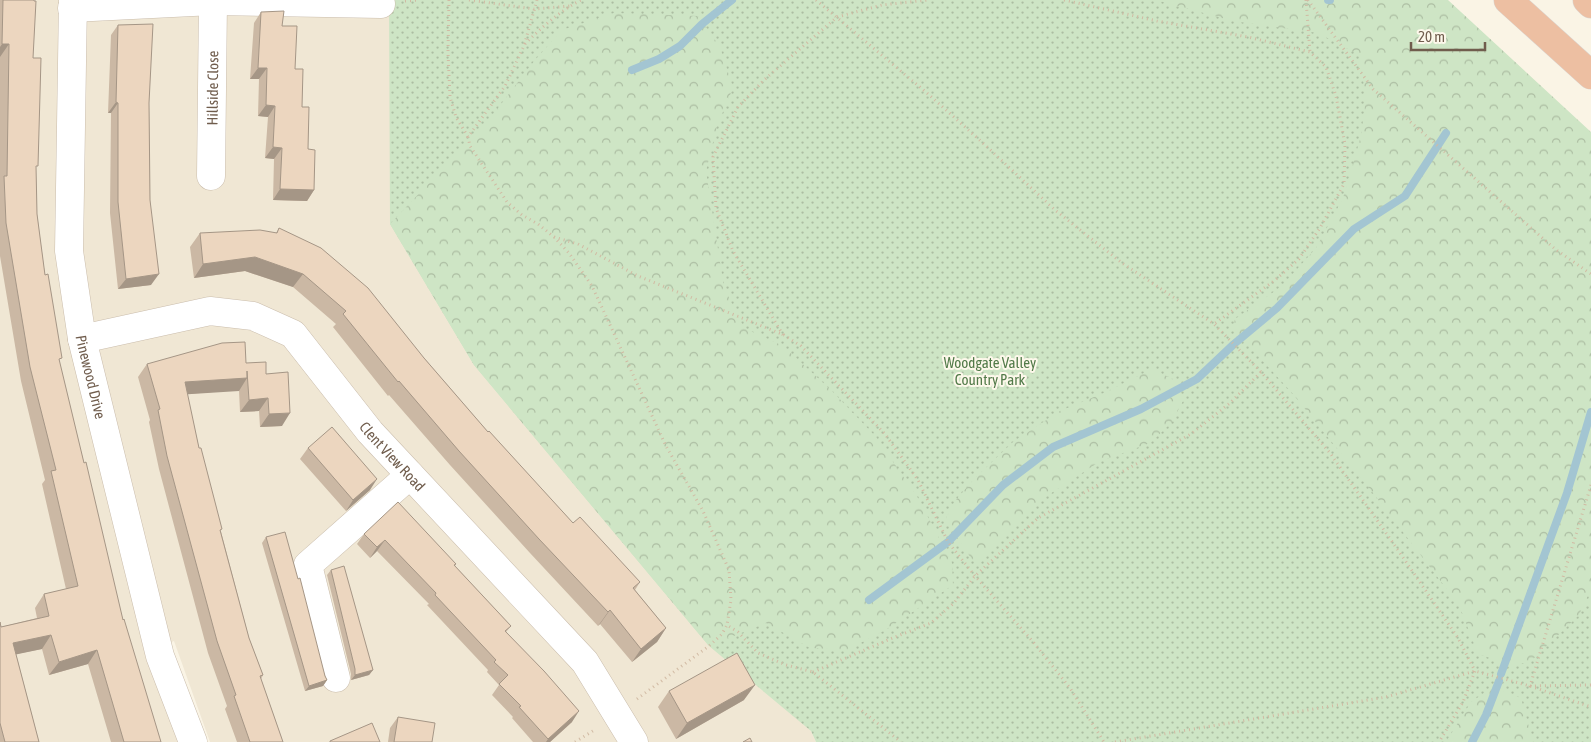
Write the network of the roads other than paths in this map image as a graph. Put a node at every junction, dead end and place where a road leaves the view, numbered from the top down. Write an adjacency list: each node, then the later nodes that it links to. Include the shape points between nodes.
1 (1508, 0): 7 (highway)
2 (1587, 0): 6 (highway)
3 (213, 1): 4 (street); 5 (street); 8 (street, Hillside Close)
4 (394, 2)
5 (73, 4): 9 (street, Pinewood Drive, via 69,251)
6 (1591, 4)
7 (1591, 75)
8 (211, 176)
9 (82, 339): 10 (street, Clent View Road, via 210,311 253,316 293,334 370,432); 12 (street, Pinewood Drive, via 160,656)
10 (410, 475): 11 (street, via 308,565); 13 (street, Clent View Road, via 585,662)
11 (336, 678)
12 (193, 742)
13 (634, 742)

